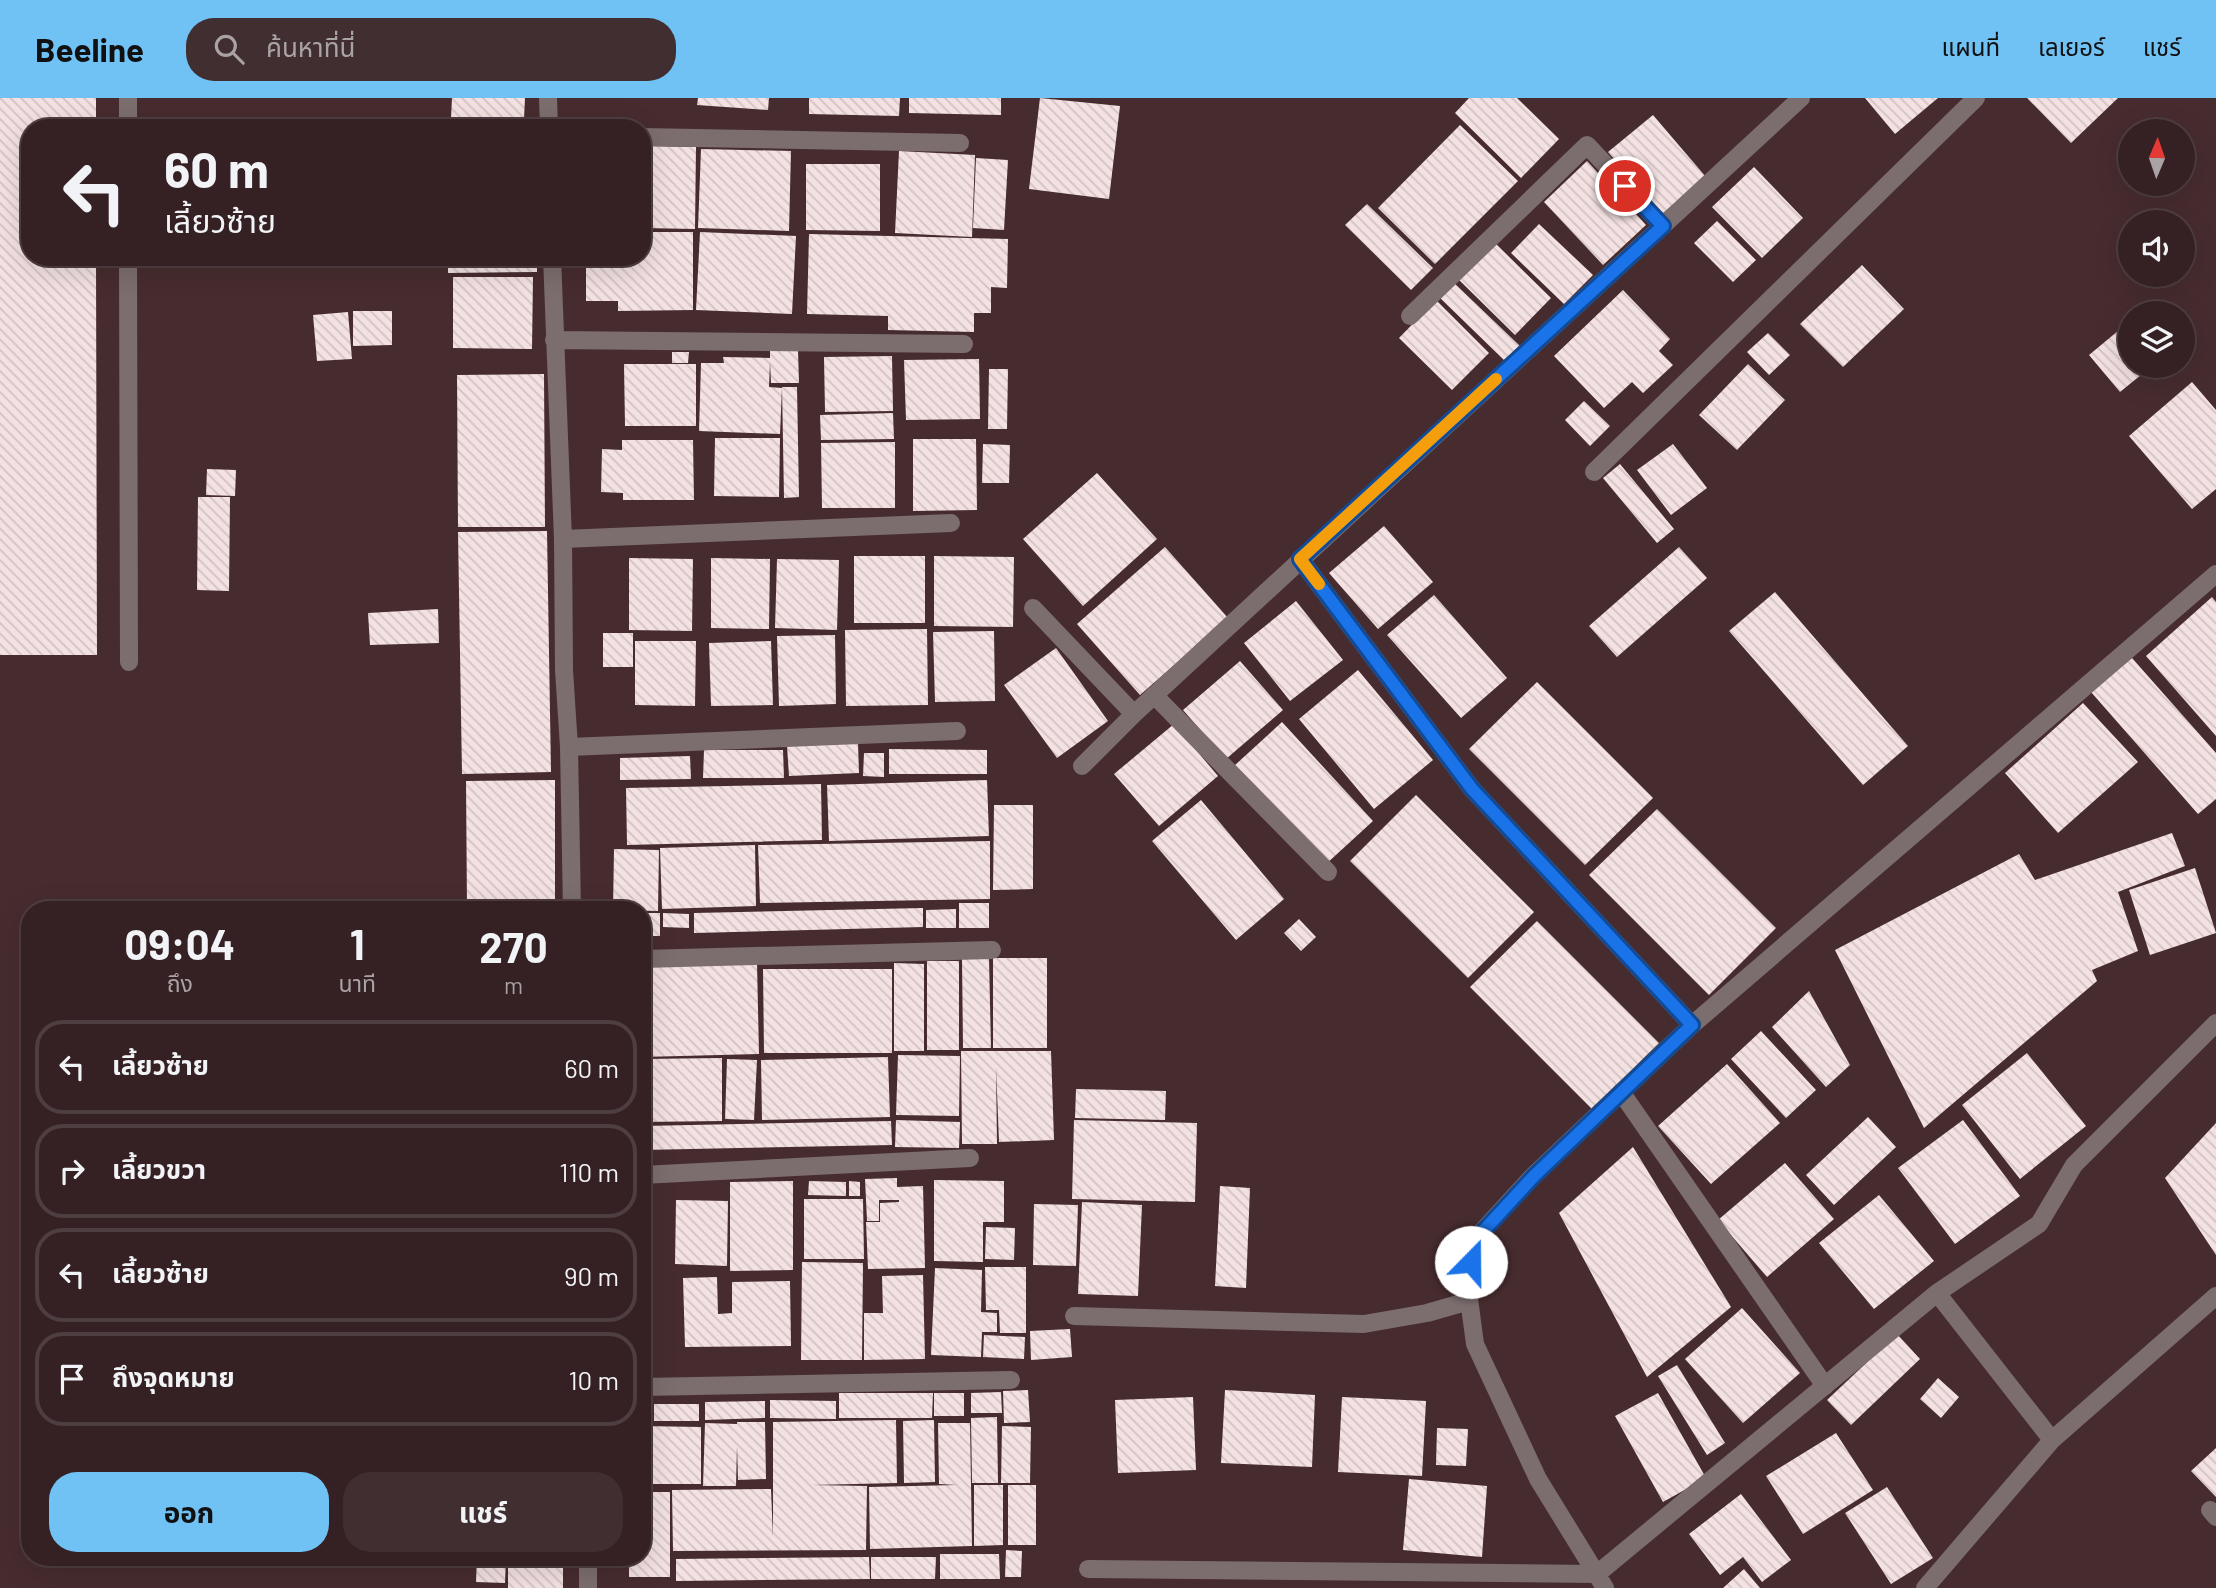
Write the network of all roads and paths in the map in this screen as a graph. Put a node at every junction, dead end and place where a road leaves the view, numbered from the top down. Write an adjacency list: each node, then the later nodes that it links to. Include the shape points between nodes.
1 (128, 98): 5 (street)
2 (548, 98): 6 (street)
3 (1801, 98): 9 (street)
4 (1976, 98): 15 (street)
5 (128, 119)
6 (549, 119)
7 (651, 137): 8 (street)
8 (960, 143)
9 (1663, 226): 12 (street, via 1587,145); 18 (street)
10 (128, 266): 21 (street)
11 (552, 266): 13 (street)
12 (1409, 316)
13 (554, 340): 14 (street); 17 (street)
14 (964, 344)
15 (1594, 472)
16 (951, 523): 17 (street)
17 (563, 539): 25 (street)
18 (1300, 559): 22 (street); 32 (street, via 1472,789)
19 (2216, 574): 32 (street)
20 (1033, 608): 23 (street)
21 (129, 662)
22 (1154, 695): 23 (street); 27 (street)
23 (1134, 714): 26 (street)
24 (957, 731): 25 (street)
25 (569, 747): 28 (street)
26 (1082, 766)
27 (1328, 872)
28 (572, 901)
29 (992, 950): 30 (street)
30 (651, 959)
31 (2216, 1023): 36 (street, via 2074,1165 2039,1224)
32 (1692, 1025): 33 (street)
33 (1621, 1092): 38 (street, via 1475,1240 1466,1284); 41 (street)
34 (970, 1158): 35 (street)
35 (651, 1175)
36 (1937, 1293): 41 (street); 43 (street)
37 (2216, 1296): 43 (street)
38 (1469, 1301): 39 (street, via 1364,1324); 46 (street, via 1475,1345 1538,1479)
39 (1074, 1316)
40 (1011, 1380): 42 (street)
41 (1825, 1385): 46 (street)
42 (651, 1387)
43 (2052, 1440): 48 (street)
44 (588, 1566): 47 (street)
45 (1088, 1569): 46 (street)
46 (1601, 1581)
47 (588, 1588)
48 (1924, 1588)

